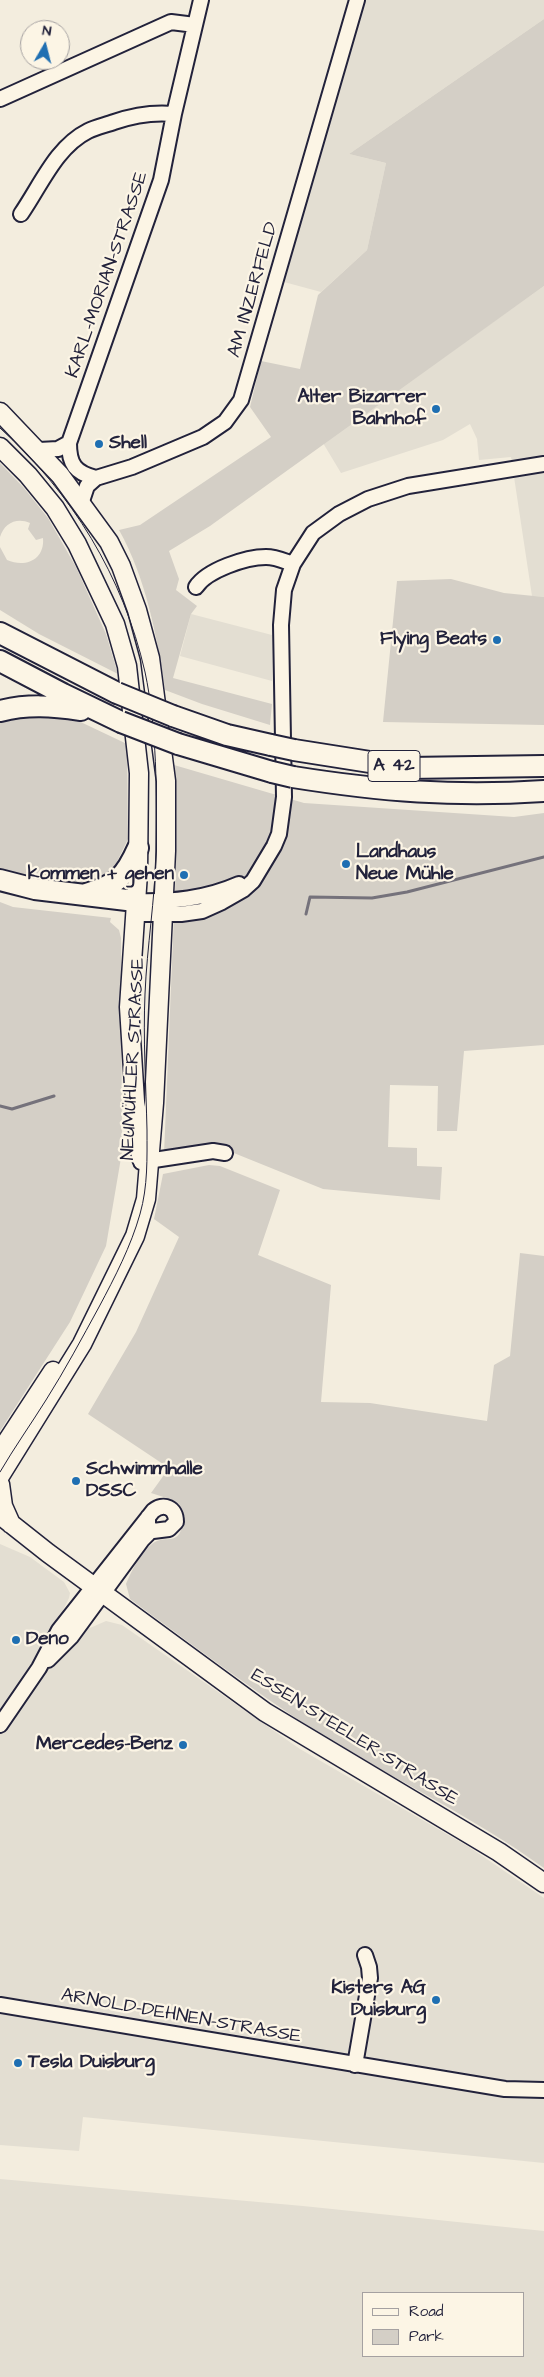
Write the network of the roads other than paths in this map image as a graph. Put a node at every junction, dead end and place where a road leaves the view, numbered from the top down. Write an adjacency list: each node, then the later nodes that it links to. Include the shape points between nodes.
1 (201, 0): 3 (street, KARL-MORIAN-STRASSE)
2 (356, 0): 12 (street, AM INZERFELD, via 241,400 225,422 203,437 132,467)
3 (194, 25): 4 (street, via 170,22); 5 (street, KARL-MORIAN-STRASSE)
4 (0, 99)
5 (174, 114): 6 (street, via 159,112 124,119 89,131 73,141 50,168); 8 (street, KARL-MORIAN-STRASSE, via 162,180 151,216)
6 (21, 214)
7 (0, 412): 10 (main road, NEUMÜHLER STRASSE)
8 (69, 443): 10 (street); 12 (street, KARL-MORIAN-STRASSE, via 73,467)
9 (0, 447): 24 (main road, NEUMÜHLER STRASSE, via 55,508 77,544 115,624 127,666 140,773)
10 (39, 450): 13 (main road, NEUMÜHLER STRASSE)
11 (544, 464): 14 (street, via 408,486 368,499 313,533)
12 (96, 478): 13 (street, via 87,486)
13 (82, 501): 29 (main road, NEUMÜHLER STRASSE, via 113,549 136,610 153,675 166,781)
14 (293, 564): 15 (street, via 275,558 249,558 207,576); 29 (street, via 284,590 281,625 284,798 274,846 243,890 202,911)
15 (196, 587)
16 (0, 624): 18 (highway)
17 (0, 633): 18 (highway, A 42)
18 (26, 644): 22 (highway, A 42, bridge, via 117,693 227,735 294,750 408,768)
19 (1, 661): 21 (highway, A 42)
20 (0, 711): 21 (highway, via 43,705)
21 (100, 712): 23 (highway, A 42, bridge, via 178,744 293,777 409,792 472,795)
22 (544, 766)
23 (544, 791)
24 (138, 848): 27 (highway, via 128,870 118,881 102,890); 28 (main road, NEUMÜHLER STRASSE)
25 (0, 880): 27 (highway, via 35,889)
26 (0, 895): 28 (highway, via 14,900)
27 (82, 895): 28 (highway)
28 (134, 908): 29 (street); 31 (main road, NEUMÜHLER STRASSE, via 129,1007 135,1102)
29 (164, 908): 31 (main road, NEUMÜHLER STRASSE)
30 (225, 1153): 31 (street, via 213,1151)
31 (146, 1162): 32 (main road, NEUMÜHLER STRASSE, via 133,1214 105,1281 73,1340); 33 (main road, NEUMÜHLER STRASSE, via 146,1199 142,1217 113,1285 53,1392)
32 (0, 1452)
33 (0, 1476)
34 (0, 1484): 36 (main road)
35 (148, 1517): 37 (street, via 148,1526); 37 (street, via 160,1507 169,1508 175,1514 176,1522 169,1529); 38 (street)
36 (3, 1526): 38 (main road, ESSEN-STEELER-STRASSE, via 48,1553)
37 (153, 1531): 38 (street)
38 (98, 1590): 39 (street, via 59,1630 39,1668); 40 (main road, ESSEN-STEELER-STRASSE, via 265,1712 499,1852)
39 (0, 1725)
40 (544, 1883)
41 (365, 1955): 43 (street, via 370,1978)
42 (0, 2005): 43 (street, ARNOLD-DEHNEN-STRASSE)
43 (355, 2065): 44 (street, ARNOLD-DEHNEN-STRASSE, via 505,2089)
44 (544, 2090)

